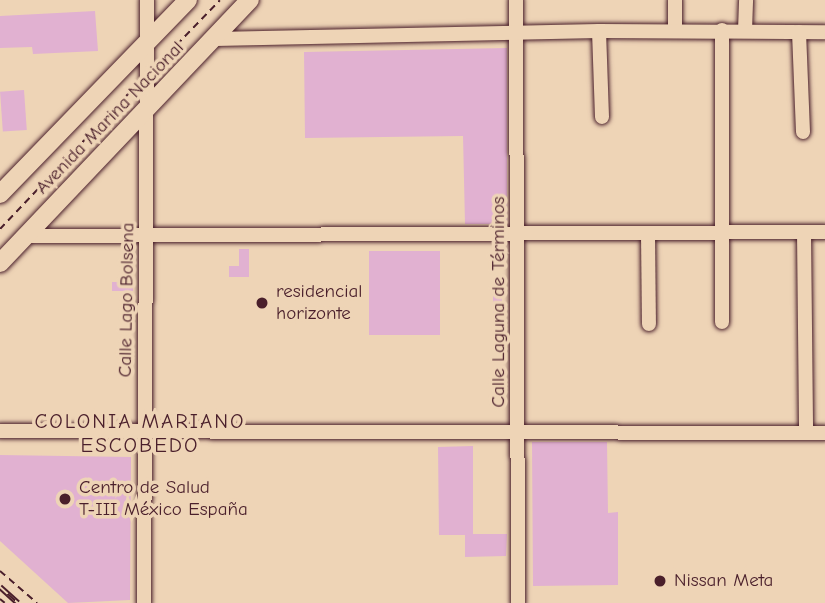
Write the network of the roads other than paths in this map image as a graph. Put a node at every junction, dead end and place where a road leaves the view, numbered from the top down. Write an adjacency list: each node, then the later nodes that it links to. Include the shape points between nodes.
1 (147, 0): 15 (street, Calle Lago Bolsena)
2 (188, 0): 15 (main road, Avenida Marina Nacional)
3 (250, 0): 14 (main road, Avenida Marina Nacional)
4 (516, 0): 11 (street, Calle Laguna de Términos)
5 (675, 0): 7 (street)
6 (746, 0): 9 (street)
7 (675, 30): 8 (street); 10 (street)
8 (722, 30): 9 (street); 20 (street)
9 (746, 30): 12 (street)
10 (599, 31): 11 (street); 17 (street)
11 (517, 32): 14 (street); 24 (street, Calle Laguna de Términos)
12 (799, 32): 13 (street); 18 (street)
13 (825, 32)
14 (215, 38): 16 (main road, Avenida Marina Nacional)
15 (147, 40): 16 (street, Calle Lago Bolsena); 19 (main road, Avenida Marina Nacional)
16 (146, 110): 25 (main road, Avenida Marina Nacional); 26 (street, Calle Lago Bolsena)
17 (602, 117)
18 (803, 132)
19 (0, 194)
20 (722, 232): 21 (street); 23 (street); 28 (street)
21 (804, 232): 22 (street); 33 (street)
22 (825, 232)
23 (648, 233): 24 (street); 29 (street)
24 (518, 234): 26 (street); 32 (street, Calle Laguna de Términos)
25 (26, 236): 26 (street); 27 (main road, Avenida Marina Nacional)
26 (147, 237): 31 (street, Calle Lago Bolsena)
27 (0, 263)
28 (722, 323)
29 (649, 324)
30 (0, 431): 31 (street)
31 (144, 431): 32 (street); 35 (street, Calle Lago Bolsena)
32 (518, 432): 33 (street); 36 (street, Calle Laguna de Términos)
33 (806, 433): 34 (street)
34 (825, 433)
35 (144, 603)
36 (518, 603)

